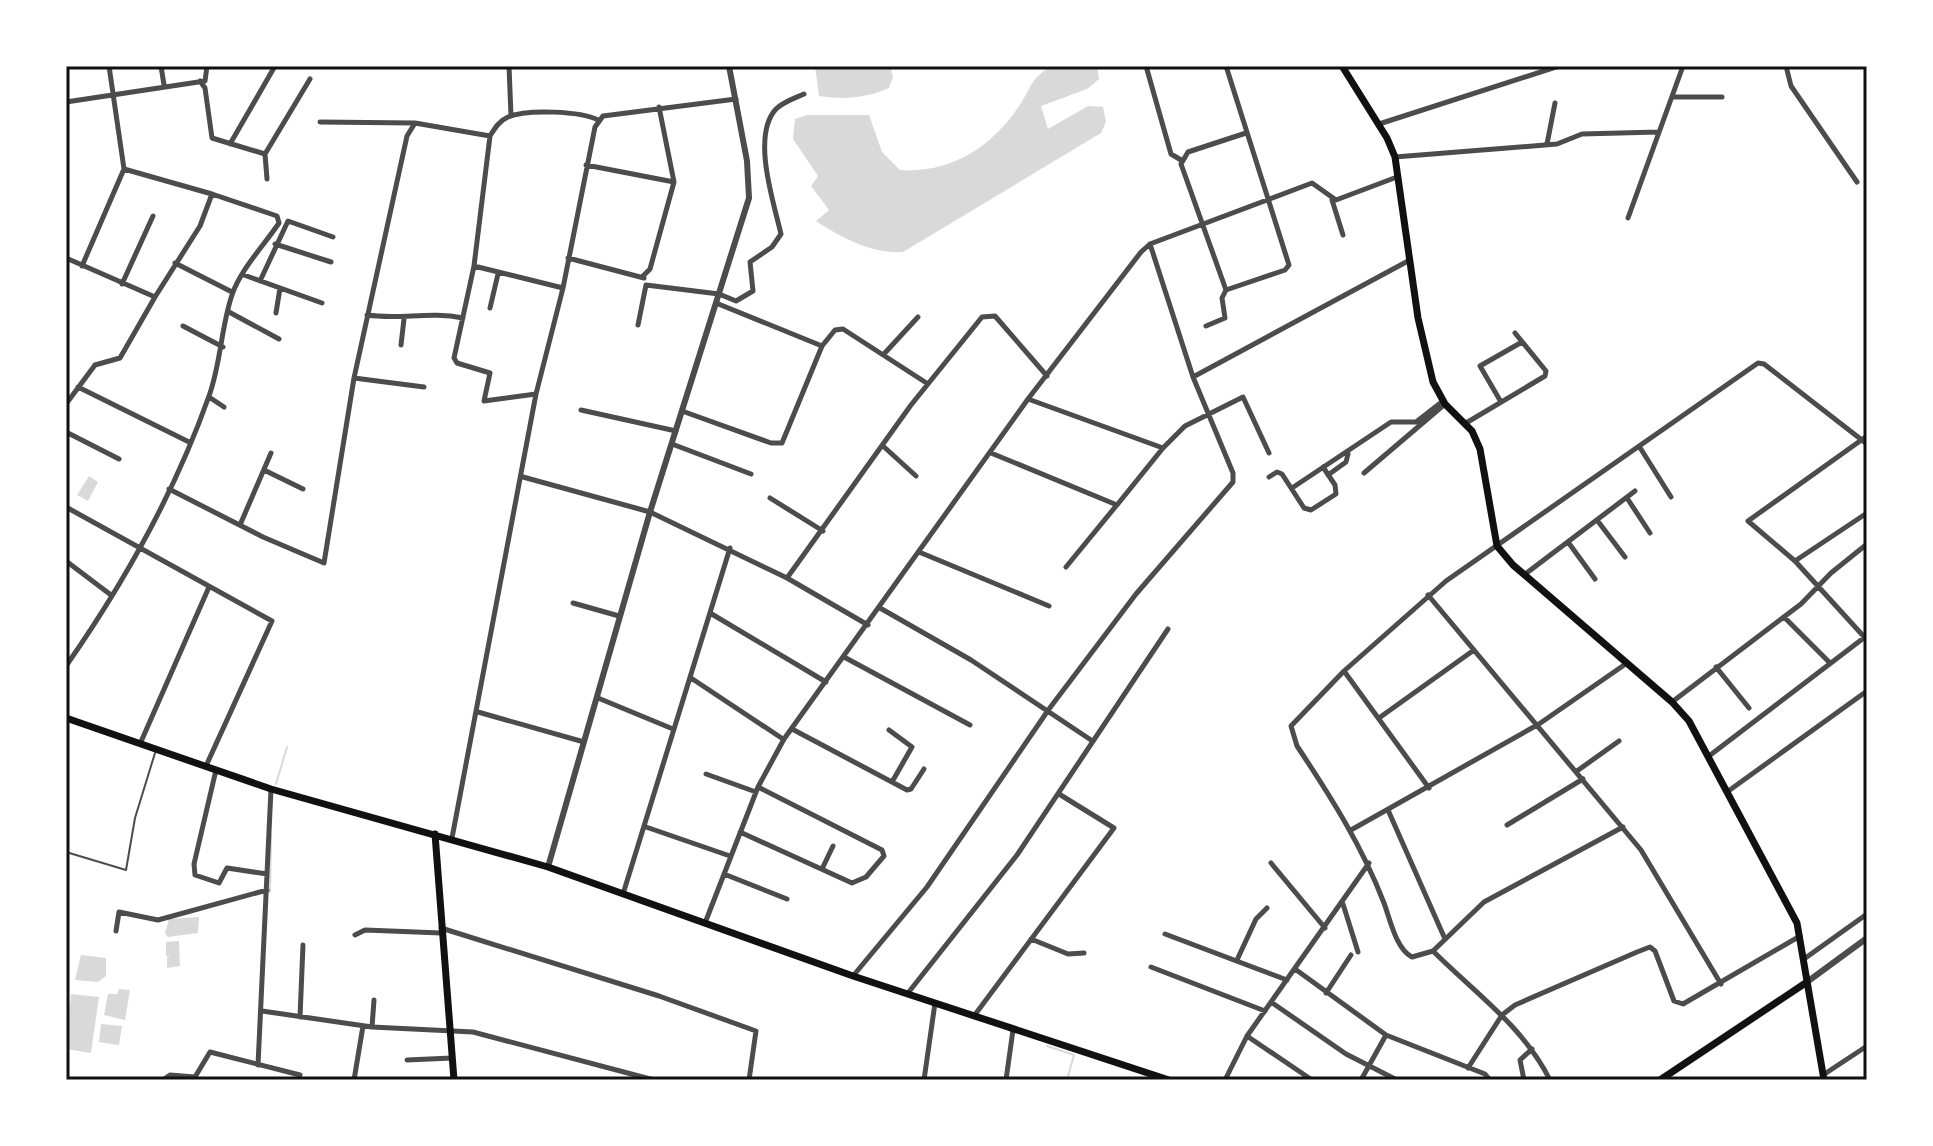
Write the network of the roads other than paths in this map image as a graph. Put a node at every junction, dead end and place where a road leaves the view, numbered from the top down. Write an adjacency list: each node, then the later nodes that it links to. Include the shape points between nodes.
1 (109, 66): 17 (street)
2 (161, 66): 15 (street)
3 (207, 66): 14 (street, via 207,80)
4 (275, 66): 32 (street)
5 (509, 66): 24 (street)
6 (729, 66): 20 (street)
7 (1146, 66): 36 (street, via 1171,154)
8 (1226, 66): 30 (street)
9 (1343, 66): 28 (main road)
10 (1559, 66): 28 (street)
11 (1683, 66): 18 (street)
12 (1786, 66): 42 (street, via 1791,86)
13 (310, 79): 34 (street)
14 (200, 81): 15 (street); 32 (street, via 211,136)
15 (164, 85): 17 (street)
16 (804, 94): 70 (street, via 775,111 766,136 766,164 781,237 750,262 753,291 736,301)
17 (114, 97): 21 (street); 38 (street)
18 (1673, 97): 19 (street); 29 (street)
19 (1722, 97)
20 (736, 99): 23 (street); 70 (street, via 750,193)
21 (66, 102)
22 (1555, 103): 33 (street)
23 (659, 107): 25 (street); 41 (street)
24 (511, 116): 25 (street, via 584,115); 31 (street)
25 (598, 120): 37 (street)
26 (320, 122): 27 (street)
27 (415, 123): 31 (street); 77 (street, via 407,136)
28 (1379, 124): 35 (main road)
29 (1658, 132): 33 (street, via 1582,134); 47 (street)
30 (1246, 133): 36 (street, via 1188,152); 44 (street)
31 (490, 136): 59 (street)
32 (230, 144): 34 (street)
33 (1547, 144): 35 (street)
34 (265, 154): 40 (street)
35 (1395, 157): 39 (main road)
36 (1181, 160): 48 (street)
37 (586, 165): 41 (street); 54 (street)
38 (124, 169): 43 (street); 58 (street)
39 (1397, 177): 45 (street); 55 (main road)
40 (267, 179)
41 (674, 182): 62 (street, via 650,269)
42 (1857, 182)
43 (212, 194): 57 (street, via 200,226); 61 (street, via 279,218)
44 (1271, 199): 45 (street, via 1315,183); 48 (street); 68 (street, via 1287,268)
45 (1332, 200): 49 (street)
46 (153, 216): 64 (street)
47 (1628, 218)
48 (1205, 226): 52 (street); 68 (street)
49 (1343, 235)
50 (333, 237): 51 (street, via 288,221)
51 (275, 244): 56 (street); 63 (street)
52 (1150, 244): 91 (street); 92 (street)
53 (66, 258): 58 (street)
54 (568, 258): 62 (street); 67 (street)
55 (1408, 261): 92 (street); 103 (main road, via 1433,382)
56 (331, 262)
57 (175, 263): 69 (street); 71 (street)
58 (82, 266): 64 (street)
59 (474, 266): 60 (street); 79 (street)
60 (498, 274): 67 (street); 74 (street)
61 (244, 275): 63 (street); 69 (street)
62 (643, 276): 65 (street)
63 (260, 281): 66 (street)
64 (122, 284): 71 (street)
65 (646, 285): 70 (street); 81 (street)
66 (280, 288): 72 (street); 76 (street)
67 (563, 288): 97 (street)
68 (1226, 290): 83 (street, via 1225,318)
69 (232, 292): 75 (street)
70 (719, 294): 73 (street)
71 (155, 297): 95 (street, via 118,360 95,365)
72 (322, 303)
73 (716, 303): 88 (street); 107 (street)
74 (490, 308)
75 (229, 312): 85 (street); 89 (street)
76 (276, 313)
77 (367, 315): 80 (street); 93 (street)
78 (918, 317): 90 (street)
79 (463, 318): 80 (street, via 434,313); 100 (street, via 454,358 490,373)
80 (404, 319): 87 (street)
81 (638, 325)
82 (183, 326): 89 (street)
83 (1206, 326)
84 (1515, 333): 86 (street)
85 (279, 339)
86 (1522, 342): 102 (street, via 1480,366); 102 (street, via 1546,375)
87 (401, 345)
88 (822, 346): 90 (street, via 835,330 843,329); 107 (street, via 782,443)
89 (223, 347): 98 (street)
90 (883, 355): 94 (street)
91 (1047, 376): 94 (street, via 995,316 986,314); 99 (street)
92 (1193, 377): 108 (street)
93 (354, 378): 96 (street); 143 (street, via 324,563)
94 (928, 384): 115 (street)
95 (78, 387): 104 (street); 113 (street)
96 (424, 387)
97 (536, 394): 100 (street); 129 (street)
98 (209, 397): 105 (street); 113 (street)
99 (1028, 399): 117 (street); 119 (street)
100 (484, 401): 101 (street)
101 (474, 402)
102 (1501, 402): 109 (street)
103 (1444, 403): 109 (main road); 121 (street, via 1416,422 1391,422); 125 (street)
104 (66, 404)
105 (224, 407)
106 (581, 410): 110 (street)
107 (682, 411): 110 (street)
108 (1207, 413): 117 (street); 120 (street, via 1243,397); 185 (street, via 1234,476 1230,486 1136,594)
109 (1466, 423): 148 (main road, via 1480,449)
110 (677, 431): 114 (street)
111 (66, 432): 122 (street)
112 (1866, 440): 116 (street, via 1758,363); 154 (street, via 1749,518 1749,525)
113 (189, 442): 132 (street)
114 (672, 444): 126 (street); 140 (street)
115 (883, 446): 128 (street); 144 (street)
116 (1639, 446): 135 (street); 148 (street)
117 (1163, 448): 138 (street)
118 (271, 453): 124 (street)
119 (991, 453): 138 (street); 151 (street)
120 (1269, 453)
121 (1348, 454): 123 (street); 127 (street, via 1346,462)
122 (119, 459)
123 (1323, 467): 127 (street); 131 (street)
124 (264, 470): 133 (street); 143 (street)
125 (1364, 473)
126 (751, 474)
127 (1328, 475): 131 (street, via 1336,494 1311,510)
128 (916, 476)
129 (523, 477): 140 (street); 186 (street)
130 (1269, 477): 131 (street, via 1280,473)
131 (1292, 488)
132 (169, 489): 143 (street); 150 (street)
133 (303, 489)
134 (1635, 491): 137 (street)
135 (1671, 497)
136 (770, 498): 144 (street)
137 (1627, 498): 142 (street); 145 (street)
138 (1117, 505): 155 (street)
139 (66, 507): 150 (street)
140 (650, 512): 149 (street); 167 (street)
141 (1867, 513): 154 (street)
142 (1597, 520): 146 (street); 152 (street)
143 (240, 525)
144 (823, 531): 157 (street)
145 (1650, 533)
146 (1568, 542): 156 (street); 158 (street)
147 (1867, 544): 160 (street)
148 (1497, 546): 156 (main road); 162 (street)
149 (730, 548): 157 (street); 166 (street)
150 (140, 551): 159 (street); 161 (street)
151 (919, 552): 164 (street); 165 (street)
152 (1625, 557)
153 (66, 561): 161 (street)
154 (1795, 561): 160 (street)
155 (1066, 567)
156 (1524, 575): 175 (main road)
157 (787, 578): 169 (street)
158 (1595, 579)
159 (209, 587): 198 (street); 201 (street, via 272,621)
160 (1818, 587): 168 (street); 171 (street)
161 (111, 595): 176 (street)
162 (1428, 595): 172 (street); 178 (street)
163 (573, 603): 167 (street)
164 (1049, 606)
165 (880, 608): 169 (street); 185 (street)
166 (710, 613): 179 (street); 180 (street)
167 (619, 616): 182 (street)
168 (1784, 617): 174 (street); 177 (street)
169 (868, 625): 173 (street)
170 (1168, 629): 195 (street)
171 (1866, 638): 174 (street)
172 (1474, 650): 188 (street); 189 (street)
173 (844, 657): 180 (street); 190 (street)
174 (1829, 662): 200 (street)
175 (1627, 663): 183 (main road); 189 (street)
176 (66, 666)
177 (1716, 667): 183 (street); 184 (street)
178 (1344, 671): 188 (street); 217 (street, via 1290,730)
179 (691, 678): 191 (street); 194 (street)
180 (826, 683): 192 (street)
181 (1867, 691): 211 (street)
182 (598, 698): 191 (street); 197 (street)
183 (1672, 702): 200 (main road)
184 (1749, 708)
185 (1049, 709): 195 (street); 255 (street, via 927,887)
186 (478, 712): 197 (street); 220 (street)
187 (66, 718): 198 (main road)
188 (1379, 718): 208 (street)
189 (1539, 724): 204 (street); 208 (street)
190 (970, 725)
191 (673, 729): 215 (street)
192 (792, 729): 194 (street); 207 (street)
193 (889, 730): 207 (street, via 912,745)
194 (784, 739): 210 (street)
195 (1091, 740): 212 (street)
196 (1619, 741): 204 (street)
197 (585, 742): 226 (street)
198 (140, 745): 199 (main road)
199 (156, 751): 201 (main road); 222 (lane, via 130,837 126,870)
200 (1709, 756): 211 (main road)
201 (205, 767): 203 (main road)
202 (924, 769): 207 (street, via 910,790)
203 (216, 770): 209 (main road); 229 (street, via 195,875 219,883 227,868)
204 (1577, 771): 206 (street)
205 (706, 774): 210 (street)
206 (1583, 779): 214 (street); 216 (street)
207 (892, 782)
208 (1429, 788): 213 (street)
209 (271, 789): 219 (main road); 229 (street)
210 (757, 790): 218 (street); 227 (street, via 882,850 884,856 858,883)
211 (1727, 792): 242 (main road, via 1790,905)
212 (1059, 793): 244 (street, via 1114,828); 259 (street, via 991,890)
213 (1388, 810): 217 (street); 245 (street)
214 (1507, 825)
215 (646, 827): 223 (street); 231 (street)
216 (1623, 827): 245 (street, via 1484,902); 258 (street, via 1660,878)
217 (1351, 830): 225 (street)
218 (740, 832): 223 (street); 227 (street)
219 (435, 834): 220 (main road); 238 (main road)
220 (452, 838): 226 (main road)
221 (833, 846): 227 (street)
222 (66, 852)
223 (730, 856): 228 (street)
224 (1271, 863): 237 (street)
225 (1369, 863): 233 (street); 247 (street, via 1405,953 1415,958)
226 (548, 867): 231 (main road)
227 (822, 869)
228 (724, 873): 232 (street); 236 (street)
229 (267, 874): 230 (street)
230 (267, 890): 239 (street, via 158,920 119,912); 264 (street)
231 (623, 895): 236 (main road)
232 (787, 899)
233 (1342, 903): 237 (street); 248 (street)
234 (1267, 908): 251 (street, via 1256,919)
235 (1867, 914): 252 (street)
236 (704, 924): 255 (main road)
237 (1325, 928): 254 (street)
238 (440, 930): 241 (street, via 365,930); 271 (main road); 288 (street, via 756,1031)
239 (116, 931)
240 (1165, 934): 251 (street)
241 (355, 935)
242 (1801, 936): 252 (main road); 258 (street)
243 (1867, 938): 257 (street)
244 (1031, 939): 249 (street, via 1068,954); 267 (street)
245 (1445, 939): 247 (street)
246 (303, 945): 268 (street)
247 (1433, 951): 266 (street)
248 (1358, 952)
249 (1084, 953)
250 (1351, 955): 260 (street)
251 (1237, 960): 256 (street)
252 (1803, 960): 257 (main road)
253 (1151, 967): 265 (street)
254 (1295, 969): 256 (street); 260 (street)
255 (853, 976): 259 (main road)
256 (1287, 980): 263 (street)
257 (1807, 982): 283 (main road); 299 (main road)
258 (1721, 984): 266 (street, via 1677,1003 1650,947 1530,996)
259 (908, 993): 262 (main road)
260 (1326, 993): 273 (street)
261 (374, 1000): 270 (street)
262 (935, 1002): 267 (main road); 289 (street)
263 (1271, 1002): 265 (street); 280 (street)
264 (262, 1011): 268 (street); 279 (street)
265 (1265, 1011): 274 (street)
266 (1502, 1015): 276 (street); 281 (street)
267 (974, 1016): 272 (main road)
268 (300, 1017): 269 (street)
269 (363, 1026): 270 (street); 285 (street)
270 (372, 1027): 271 (street)
271 (449, 1028): 277 (main road); 287 (street)
272 (1013, 1030): 290 (street); 291 (main road)
273 (1386, 1035): 280 (street); 281 (street)
274 (1247, 1036): 292 (street); 293 (street)
275 (1867, 1046): 283 (street)
276 (1532, 1049): 297 (street, via 1520,1060); 298 (street)
277 (452, 1058): 278 (street); 286 (main road)
278 (407, 1060)
279 (258, 1065): 282 (street); 284 (street, via 210,1052 195,1077 170,1075)
280 (1368, 1066): 294 (street); 295 (street)
281 (1468, 1068): 296 (street)
282 (300, 1075)
283 (1823, 1077)
284 (163, 1080)
285 (354, 1080)
286 (454, 1080)
287 (654, 1080)
288 (749, 1080)
289 (924, 1080)
290 (1006, 1080)
291 (1169, 1080)
292 (1225, 1080)
293 (1312, 1080)
294 (1361, 1080)
295 (1397, 1080)
296 (1490, 1080)
297 (1524, 1080)
298 (1550, 1080)
299 (1660, 1080)

